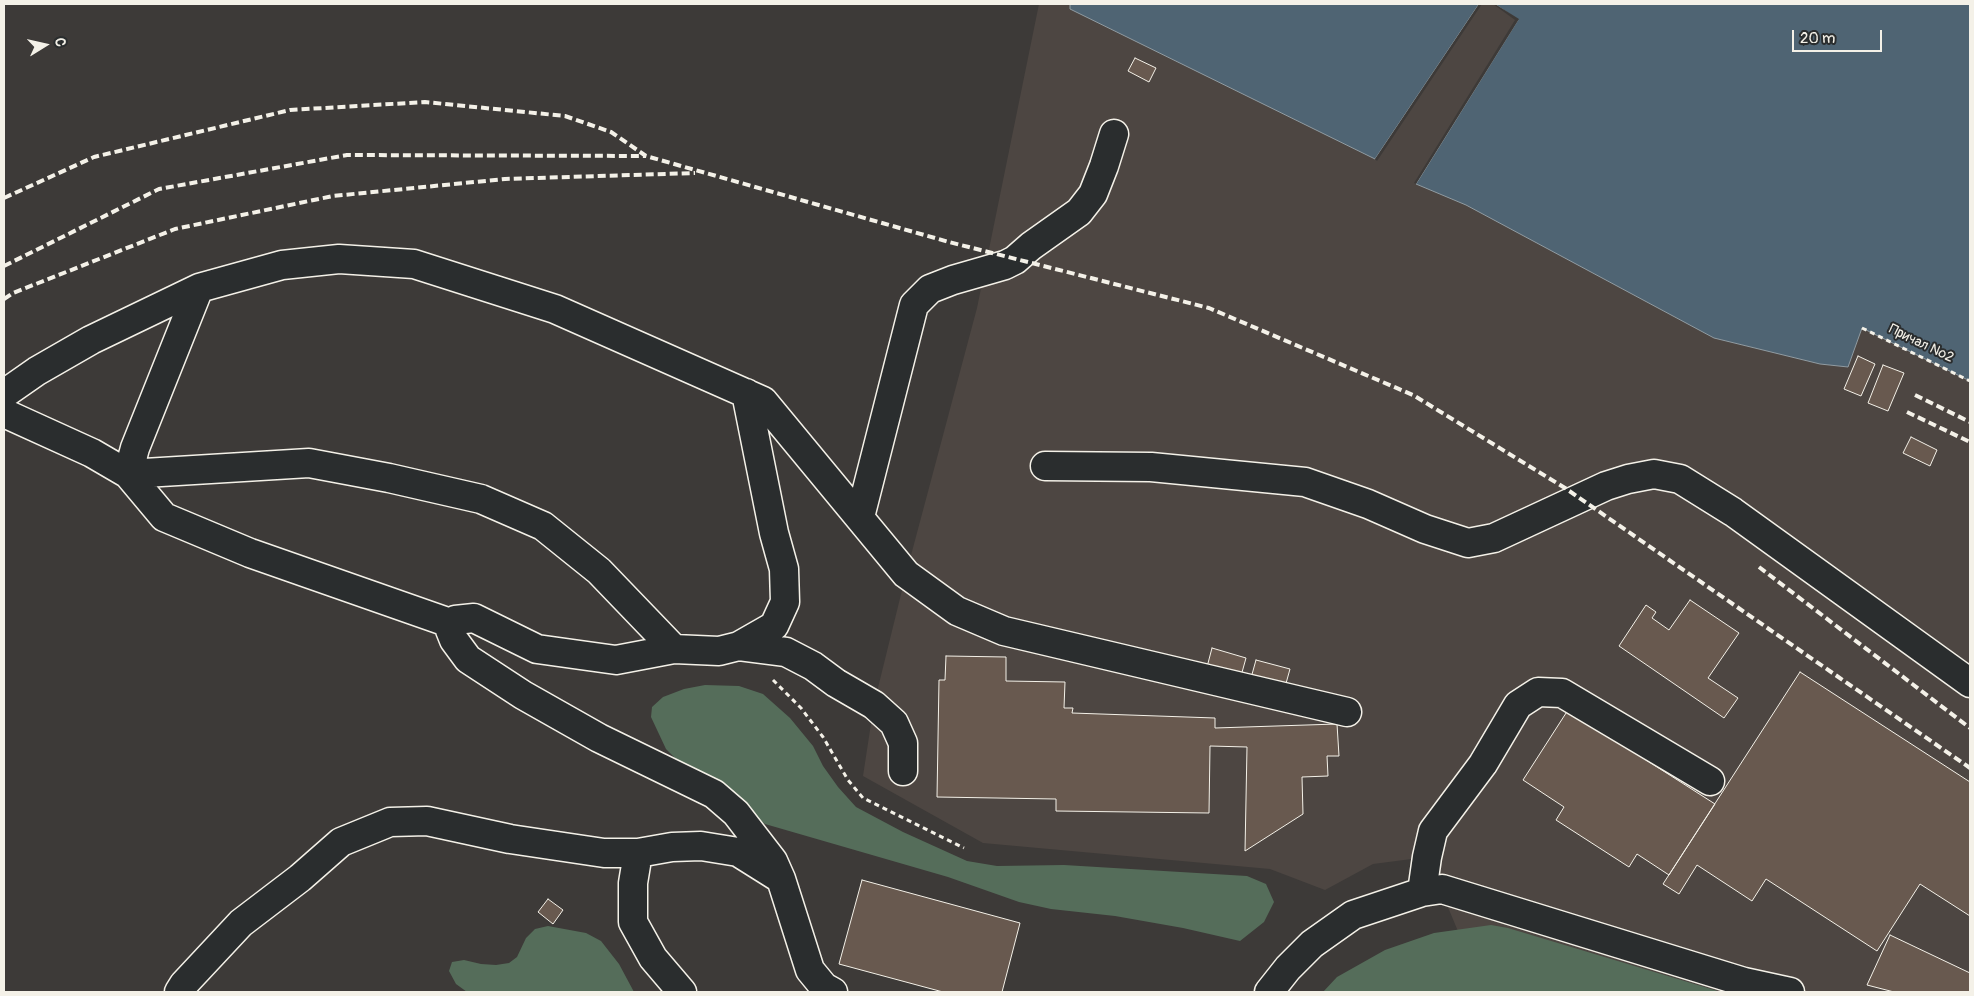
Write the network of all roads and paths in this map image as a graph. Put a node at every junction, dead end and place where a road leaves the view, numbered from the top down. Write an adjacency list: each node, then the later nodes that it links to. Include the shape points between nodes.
1 (1114, 134): 10 (street, via 1093,194 1079,212 1005,266 930,289 914,305)
2 (199, 288): 5 (street, via 282,265 339,260 414,264 555,309); 6 (street, via 92,340); 9 (street, via 135,448)
3 (1862, 328): 4 (path, Причал №2)
4 (1970, 381)
5 (746, 393): 10 (street, via 763,401); 12 (street, via 784,568 785,602 774,626)
6 (4, 394)
7 (4, 413): 9 (street, via 92,453)
8 (1045, 466): 14 (street, via 1151,467 1305,482 1468,543 1494,538 1628,479 1654,474 1680,479 1733,512)
9 (128, 474): 11 (street, via 164,517 250,553); 13 (street, via 309,463 481,499 543,526 599,571)
10 (860, 518): 15 (street, via 906,574 957,611 1004,631)
11 (450, 623): 13 (street, via 474,618 537,649 616,660); 20 (street, via 454,640 468,659 523,695 599,738 714,794 758,839 773,861)
12 (739, 646): 13 (street, via 719,651); 16 (street, via 786,652 874,704 894,723 900,736); 18 (path, via 801,708 863,798)
13 (674, 649)
14 (1970, 683)
15 (1347, 712)
16 (903, 771)
17 (1710, 781): 21 (street, via 1562,693 1538,692 1518,705 1483,764 1433,831)
18 (964, 848)
19 (638, 853): 20 (street, via 701,846 738,852); 22 (street, via 604,853 510,839 427,821 390,822 341,842 241,923); 23 (street, via 632,883 633,922 653,958)
20 (780, 879): 24 (street, via 810,970)
21 (1422, 892): 25 (street, via 1353,914 1312,944); 26 (street, via 1442,889 1462,894 1744,982)
22 (179, 992)
23 (682, 992)
24 (832, 992)
25 (1269, 992)
26 (1790, 992)

